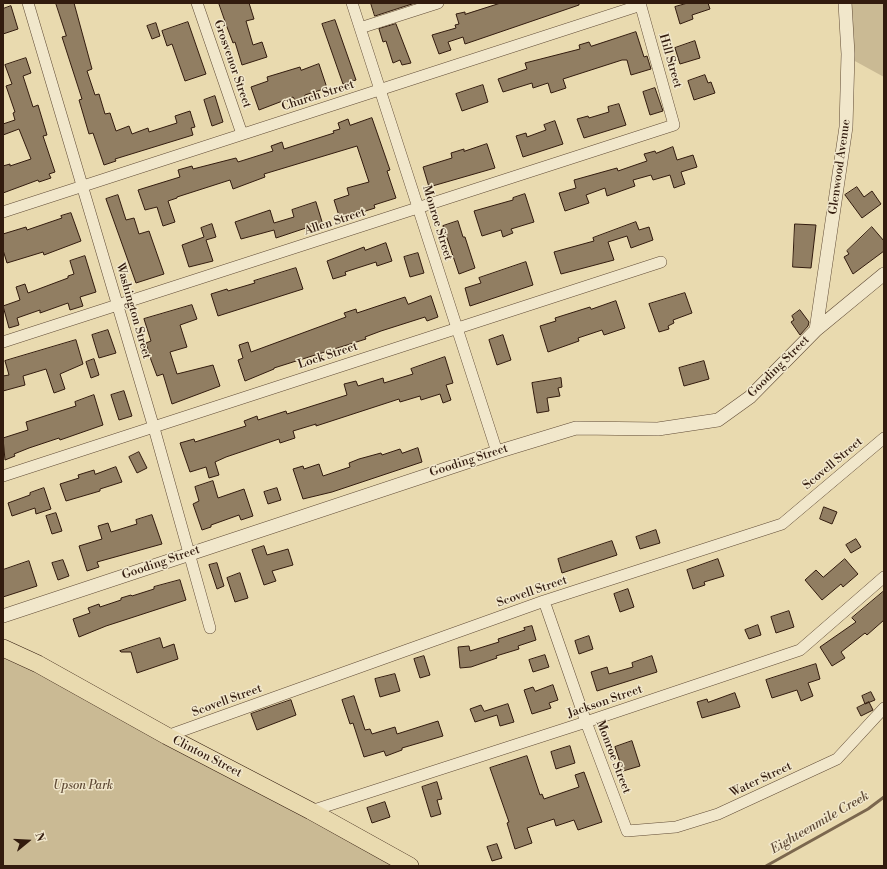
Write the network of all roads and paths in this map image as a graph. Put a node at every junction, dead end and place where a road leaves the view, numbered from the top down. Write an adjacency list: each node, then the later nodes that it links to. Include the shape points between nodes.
1 (28, 3): 11 (street, Washington Street)
2 (197, 3): 10 (street, Grosvenor Street)
3 (352, 3): 7 (street, Monroe Street)
4 (438, 3): 7 (street)
5 (845, 3): 18 (street, Glenwood Avenue, via 848,54 846,127)
6 (640, 4): 8 (street, Church Street); 9 (street, Hill Street)
7 (360, 28): 8 (street, Monroe Street)
8 (381, 90): 10 (street, Church Street); 12 (street, Monroe Street)
9 (674, 125): 12 (street, Allen Street)
10 (242, 134): 11 (street, Church Street)
11 (84, 187): 13 (street, Church Street); 16 (street, Washington Street)
12 (419, 209): 16 (street, Allen Street); 17 (street, Monroe Street)
13 (3, 212)
14 (661, 262): 17 (street, Lock Street)
15 (884, 274): 18 (street, Gooding Street)
16 (117, 306): 19 (street, Allen Street); 20 (street, Washington Street)
17 (456, 328): 20 (street, Lock Street); 22 (street, Monroe Street)
18 (816, 330): 22 (street, Gooding Street, via 750,397 718,420 658,429 576,428)
19 (3, 342)
20 (154, 428): 23 (street, Lock Street); 24 (street, Washington Street)
21 (884, 438): 26 (street, Scovell Street, via 782,524)
22 (496, 452): 24 (street, Gooding Street)
23 (3, 476)
24 (188, 553): 27 (street, Gooding Street); 30 (street, Washington Street)
25 (884, 577): 33 (street, Jackson Street, via 800,650)
26 (544, 601): 33 (street, Monroe Street); 34 (street, Scovell Street)
27 (17, 612): 28 (street, Gooding Street); 29 (street, Gooding Street)
28 (3, 616)
29 (3, 619)
30 (210, 628)
31 (3, 648): 34 (main road, Clinton Street, via 38,664)
32 (884, 708): 36 (street, Water Street, via 837,759 718,814 676,827)
33 (586, 722): 35 (street, Jackson Street); 36 (street, Monroe Street)
34 (167, 736): 35 (main road, Clinton Street)
35 (311, 811): 37 (main road, Clinton Street)
36 (627, 831)
37 (410, 866)

